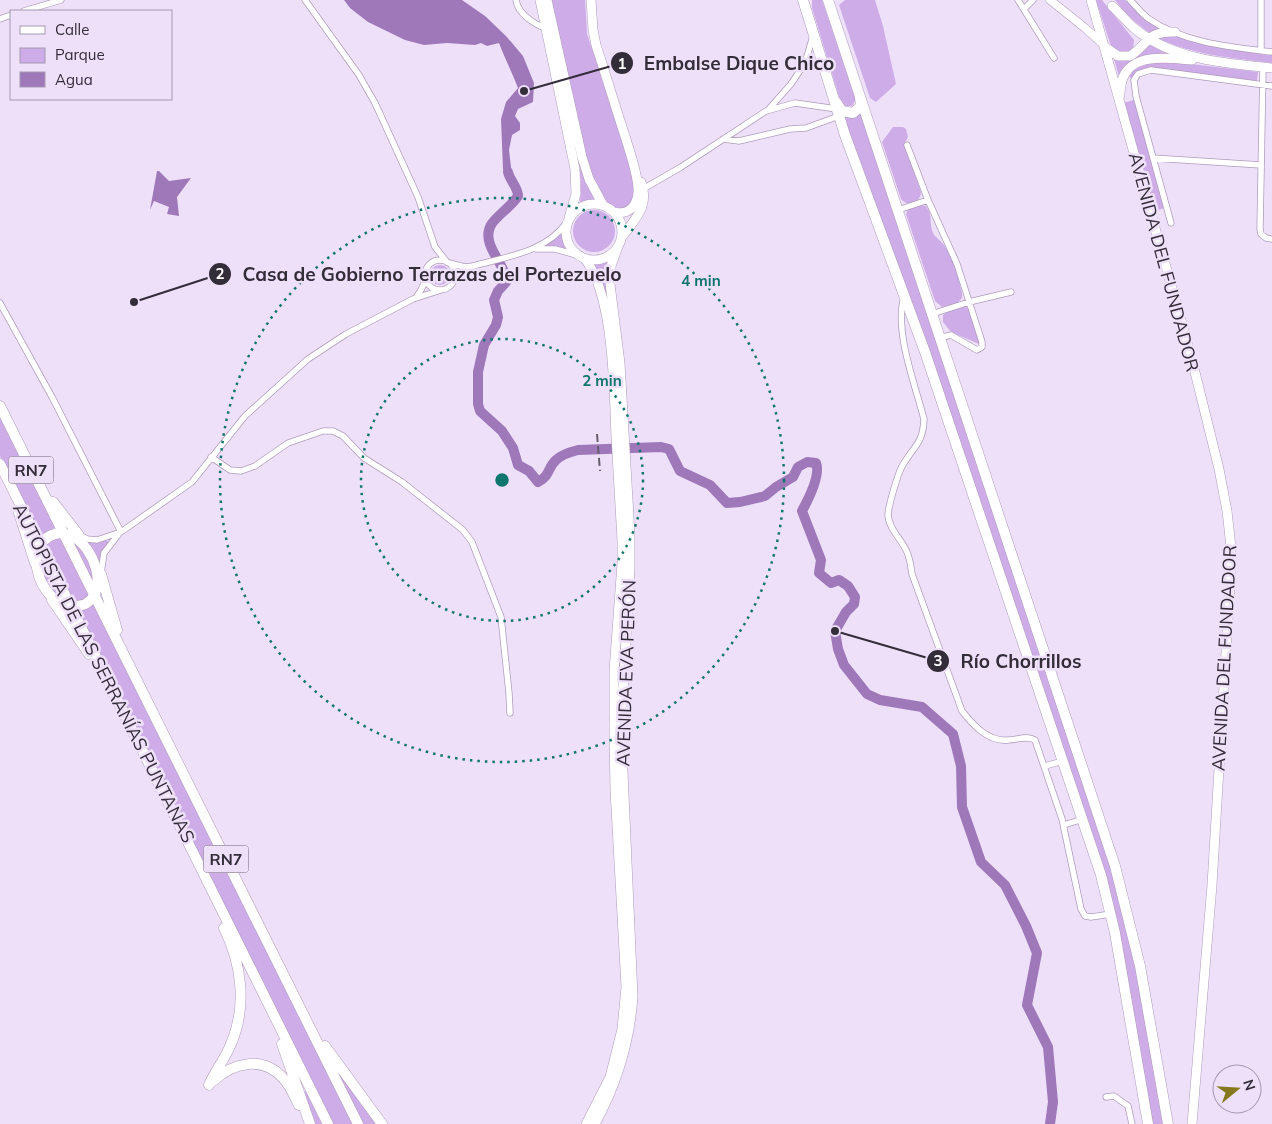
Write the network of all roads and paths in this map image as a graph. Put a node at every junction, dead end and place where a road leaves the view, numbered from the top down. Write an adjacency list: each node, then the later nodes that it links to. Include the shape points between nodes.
1 (61, 0): 17 (street)
2 (304, 0): 50 (street, via 375,103 418,197)
3 (516, 0): 18 (street, via 522,13)
4 (540, 0): 18 (main road)
5 (546, 0): 43 (main road, via 582,157)
6 (590, 0): 40 (main road, via 596,45)
7 (828, 0): 31 (highway)
8 (1018, 0): 16 (street)
9 (1033, 0): 16 (street)
10 (1050, 0): 22 (street)
11 (1091, 0): 22 (main road, AVENIDA DEL FUNDADOR)
12 (1130, 0): 19 (street, via 1147,18)
13 (1261, 0): 24 (street)
14 (806, 3): 20 (highway)
15 (1111, 3): 21 (main road, via 1134,28); 23 (main road, via 1134,34)
16 (1024, 8): 26 (street)
17 (27, 10)
18 (546, 29): 46 (main road, via 575,169 576,194)
19 (1175, 32): 21 (main road); 24 (street, via 1215,44)
20 (814, 35): 32 (highway); 34 (street, via 805,63)
21 (1149, 38): 23 (main road); 27 (main road, via 1174,51)
22 (1105, 46): 23 (main road, via 1124,57); 33 (main road, AVENIDA DEL FUNDADOR)
23 (1137, 50)
24 (1261, 50): 25 (street)
25 (1272, 52)
26 (1054, 58)
27 (1212, 61): 28 (main road); 33 (main road, via 1142,60 1125,74)
28 (1268, 68): 29 (street)
29 (1263, 85): 30 (street); 38 (street, via 1151,70 1138,74 1134,80 1136,96); 39 (street)
30 (1272, 86)
31 (858, 90): 32 (highway, via 861,106 853,113 842,111); 44 (highway)
32 (832, 92): 35 (highway)
33 (1120, 101): 103 (main road, AVENIDA DEL FUNDADOR, via 1191,356 1219,469 1231,547 1212,885)
34 (766, 111): 35 (street, via 795,103); 36 (street)
35 (838, 113): 36 (street, via 806,128 740,141); 60 (highway)
36 (723, 140): 41 (street)
37 (907, 145): 42 (street)
38 (1153, 158): 39 (street); 47 (street)
39 (1261, 165): 48 (street, via 1260,229 1261,234)
40 (634, 166): 41 (main road); 45 (main road, via 638,188 635,205 625,213)
41 (643, 189): 49 (main road, via 644,204)
42 (928, 200): 44 (street); 62 (street, via 957,264)
43 (603, 205): 45 (main road); 46 (main road, via 586,204)
44 (898, 210): 64 (highway)
45 (613, 212): 49 (main road, via 621,226)
46 (568, 220): 51 (street, via 555,236); 52 (main road, via 567,241)
47 (1171, 223)
48 (1272, 239)
49 (620, 242): 52 (main road, via 606,257 596,260); 67 (main road, AVENIDA EVA PERÓN, via 610,284 620,363)
50 (435, 247): 53 (street); 54 (street)
51 (527, 250): 52 (street, via 548,248); 55 (street)
52 (582, 257): 67 (main road, AVENIDA EVA PERÓN, via 596,276 604,301)
53 (448, 262): 54 (street, via 439,260); 55 (street); 57 (street, via 455,271)
54 (430, 265): 56 (street)
55 (473, 266): 57 (street)
56 (426, 279): 58 (street, via 431,287); 61 (street)
57 (455, 280): 58 (street, via 449,288)
58 (441, 290): 61 (street)
59 (1011, 292): 62 (street)
60 (904, 297): 85 (highway); 86 (street, via 900,309 901,330 924,425 919,443 902,464 898,475 888,515 890,524 908,553 912,574 962,711 970,722 995,739 1005,741 1030,737 1035,740)
61 (413, 299): 68 (street, via 334,341 308,359 245,416)
62 (969, 302): 64 (street); 65 (street, via 982,347 977,350 951,335)
63 (0, 303): 73 (street, via 52,396)
64 (932, 314): 65 (highway)
65 (940, 338): 102 (highway, via 1115,866 1140,966)
66 (0, 406): 71 (highway, AUTOPISTA DE LAS SERRANÍAS PUNTANAS / RN7)
67 (620, 426): 70 (main road, AVENIDA EVA PERÓN)
68 (211, 457): 73 (street, via 186,487); 84 (street, via 230,470 241,471 288,444 323,431 332,431 343,436 364,458 402,482 462,530 472,542 501,617)
69 (0, 464): 72 (highway, AUTOPISTA DE LAS SERRANÍAS PUNTANAS / RN7)
70 (622, 472): 98 (main road, AVENIDA EVA PERÓN, via 622,563 614,671 614,744 626,988 622,1029 610,1076); 99 (main road, AVENIDA EVA PERÓN, via 630,534 630,568 621,727 634,978 629,1034 614,1085)
71 (34, 476): 74 (highway, AUTOPISTA DE LAS SERRANÍAS PUNTANAS / RN7); 75 (highway)
72 (9, 483): 76 (highway, AUTOPISTA DE LAS SERRANÍAS PUNTANAS / RN7); 77 (highway)
73 (120, 533): 75 (street, via 101,540); 78 (street, via 104,553)
74 (63, 534): 75 (highway); 76 (highway, via 52,535); 80 (highway, AUTOPISTA DE LAS SERRANÍAS PUNTANAS / RN7)
75 (76, 535): 78 (highway)
76 (40, 545): 77 (highway, via 36,560); 81 (highway, AUTOPISTA DE LAS SERRANÍAS PUNTANAS / RN7)
77 (38, 573): 79 (highway)
78 (99, 574): 80 (highway); 82 (highway)
79 (46, 590): 81 (highway, via 55,600); 83 (highway)
80 (94, 595): 81 (highway, via 84,604); 82 (highway, AUTOPISTA DE LAS SERRANÍAS PUNTANAS / RN7)
81 (71, 606): 83 (highway, AUTOPISTA DE LAS SERRANÍAS PUNTANAS / RN7)
82 (127, 659): 91 (highway, AUTOPISTA DE LAS SERRANÍAS PUNTANAS / RN7)
83 (107, 679): 87 (highway, AUTOPISTA DE LAS SERRANÍAS PUNTANAS / RN7)
84 (510, 713)
85 (1064, 761): 86 (street); 88 (highway)
86 (1044, 766): 89 (street)
87 (161, 788): 92 (highway, AUTOPISTA DE LAS SERRANÍAS PUNTANAS / RN7); 94 (highway, via 178,835 230,941 238,969 240,999 236,1029 227,1054 209,1085 237,1066 252,1063 268,1067 284,1079)
88 (1083, 819): 89 (street); 90 (highway)
89 (1064, 824): 90 (street, via 1081,909 1085,916)
90 (1111, 914): 101 (highway)
91 (264, 937): 96 (highway, AUTOPISTA DE LAS SERRANÍAS PUNTANAS / RN7); 97 (highway, via 326,1048)
92 (245, 956): 94 (highway, via 286,1053); 95 (highway, AUTOPISTA DE LAS SERRANÍAS PUNTANAS / RN7)
93 (1106, 1096): 100 (street, via 1114,1096 1128,1106)
94 (309, 1124)
95 (328, 1124)
96 (358, 1124)
97 (382, 1124)
98 (586, 1124)
99 (595, 1124)
100 (1132, 1124)
101 (1148, 1124)
102 (1168, 1124)
103 (1192, 1124)

